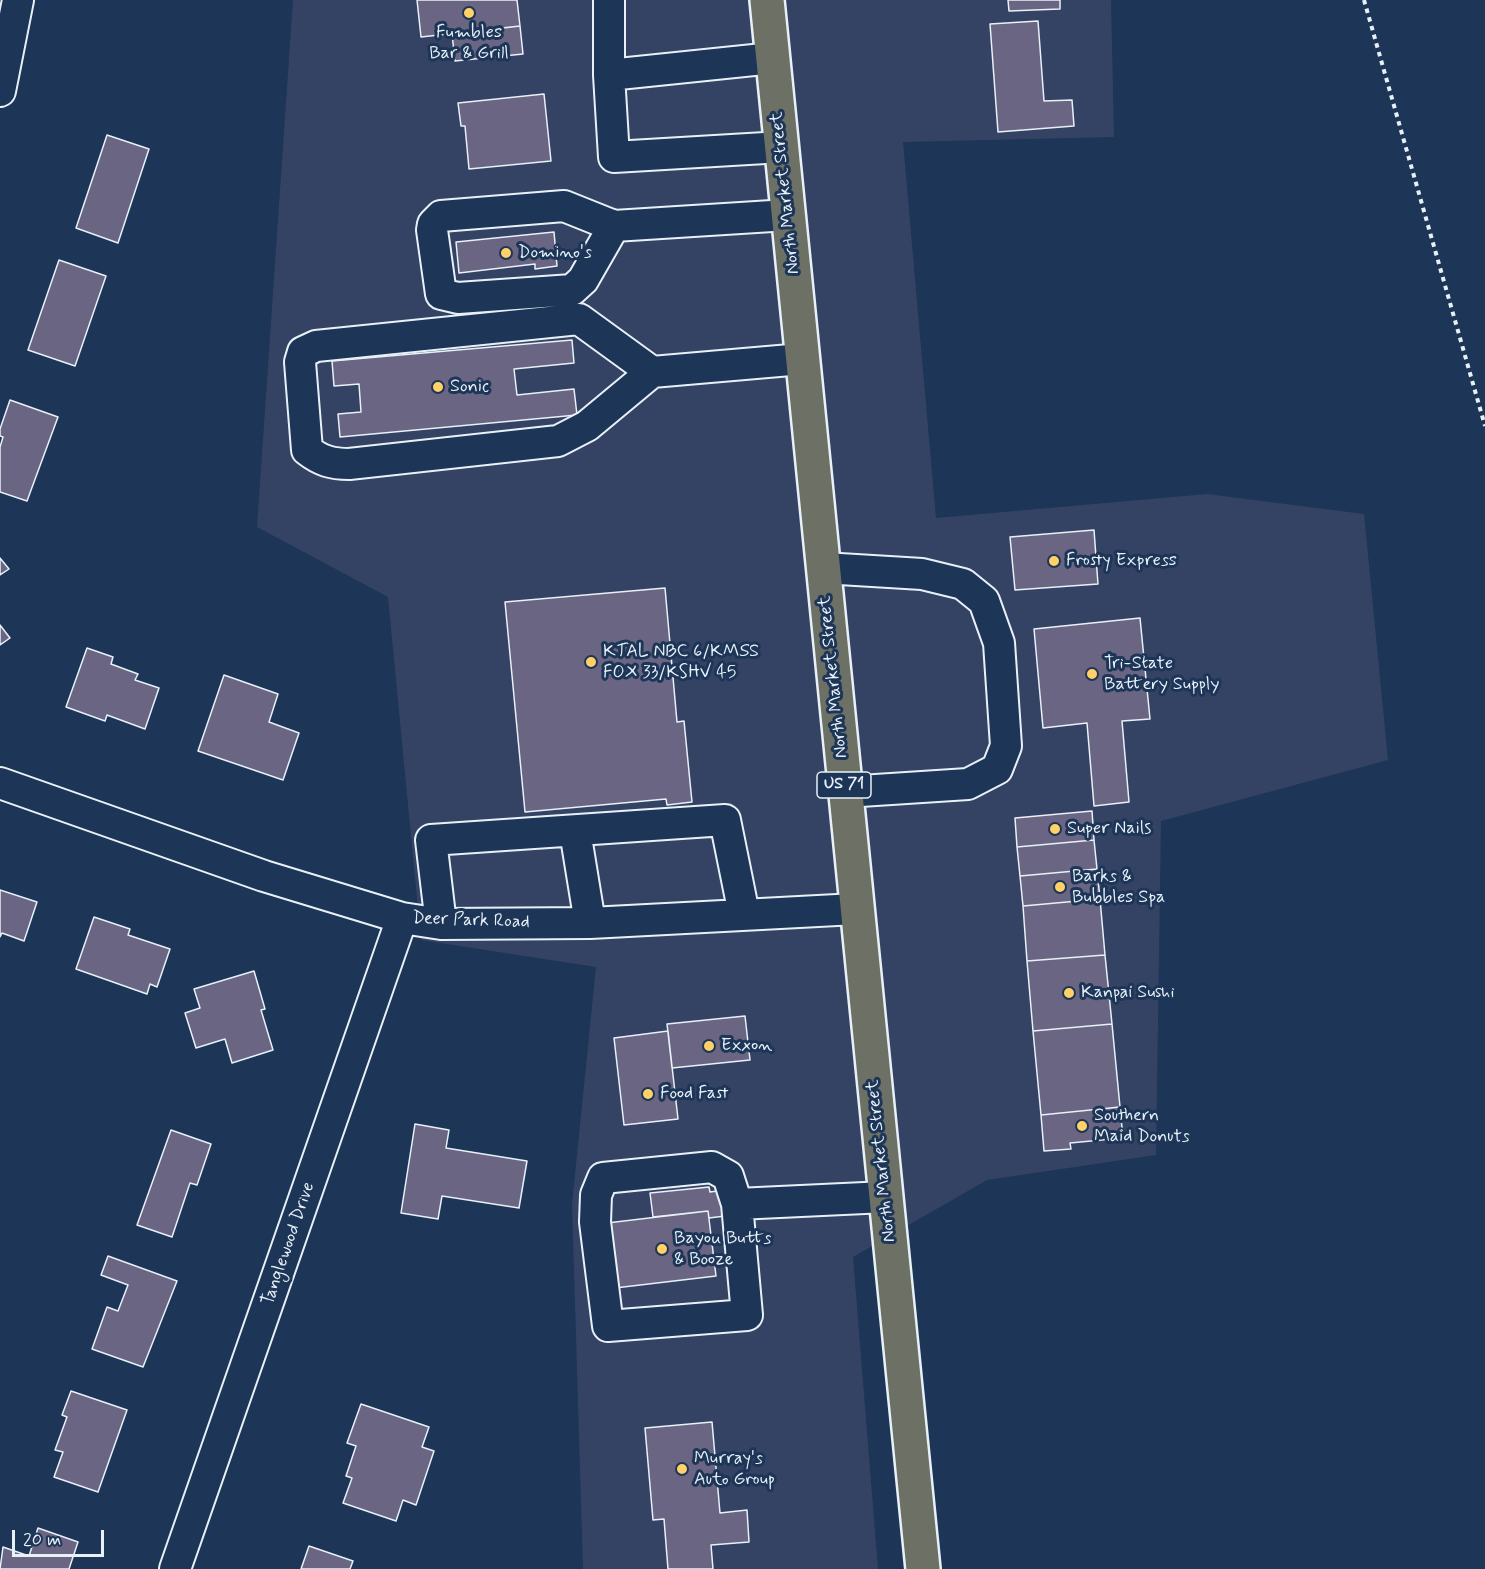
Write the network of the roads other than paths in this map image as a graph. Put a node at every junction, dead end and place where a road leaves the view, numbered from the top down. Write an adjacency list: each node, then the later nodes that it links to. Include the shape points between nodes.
1 (18, 0): 6 (street)
2 (609, 0): 5 (street)
3 (767, 0): 4 (main road, North Market Street / US 71)
4 (773, 58): 5 (street); 7 (main road, North Market Street / US 71)
5 (609, 75): 7 (street, via 614,156)
6 (0, 91)
7 (782, 147): 8 (main road, North Market Street / US 71)
8 (788, 215): 9 (street); 10 (main road, North Market Street / US 71)
9 (614, 226): 9 (street, via 564,206 441,216 432,230 441,294 458,298 572,290 583,280)
10 (802, 359): 11 (street); 12 (main road, North Market Street / US 71)
11 (652, 372): 11 (street, via 579,319 316,346 303,352 300,362 307,450 318,459 349,464 558,441 587,426)
12 (823, 568): 14 (main road, North Market Street / US 71); 14 (street, via 922,574 963,584 984,601 999,643 1006,746 997,769 968,784)
13 (0, 783): 18 (street, Deer Park Road, via 264,876)
14 (845, 792): 16 (main road, North Market Street / US 71)
15 (575, 831): 17 (street, via 725,820); 19 (street); 20 (street, via 431,840)
16 (856, 909): 17 (street, Deer Park Road); 21 (main road, North Market Street / US 71)
17 (744, 914): 19 (street, Deer Park Road)
18 (402, 918): 20 (street, Deer Park Road); 23 (street, Tanglewood Drive)
19 (590, 923): 20 (street, Deer Park Road)
20 (441, 924)
21 (886, 1197): 22 (street); 24 (main road, North Market Street / US 71)
22 (737, 1204): 22 (street, via 728,1176 712,1167 603,1178 596,1195 595,1222 608,1326 747,1315)
23 (175, 1569)
24 (923, 1569)

